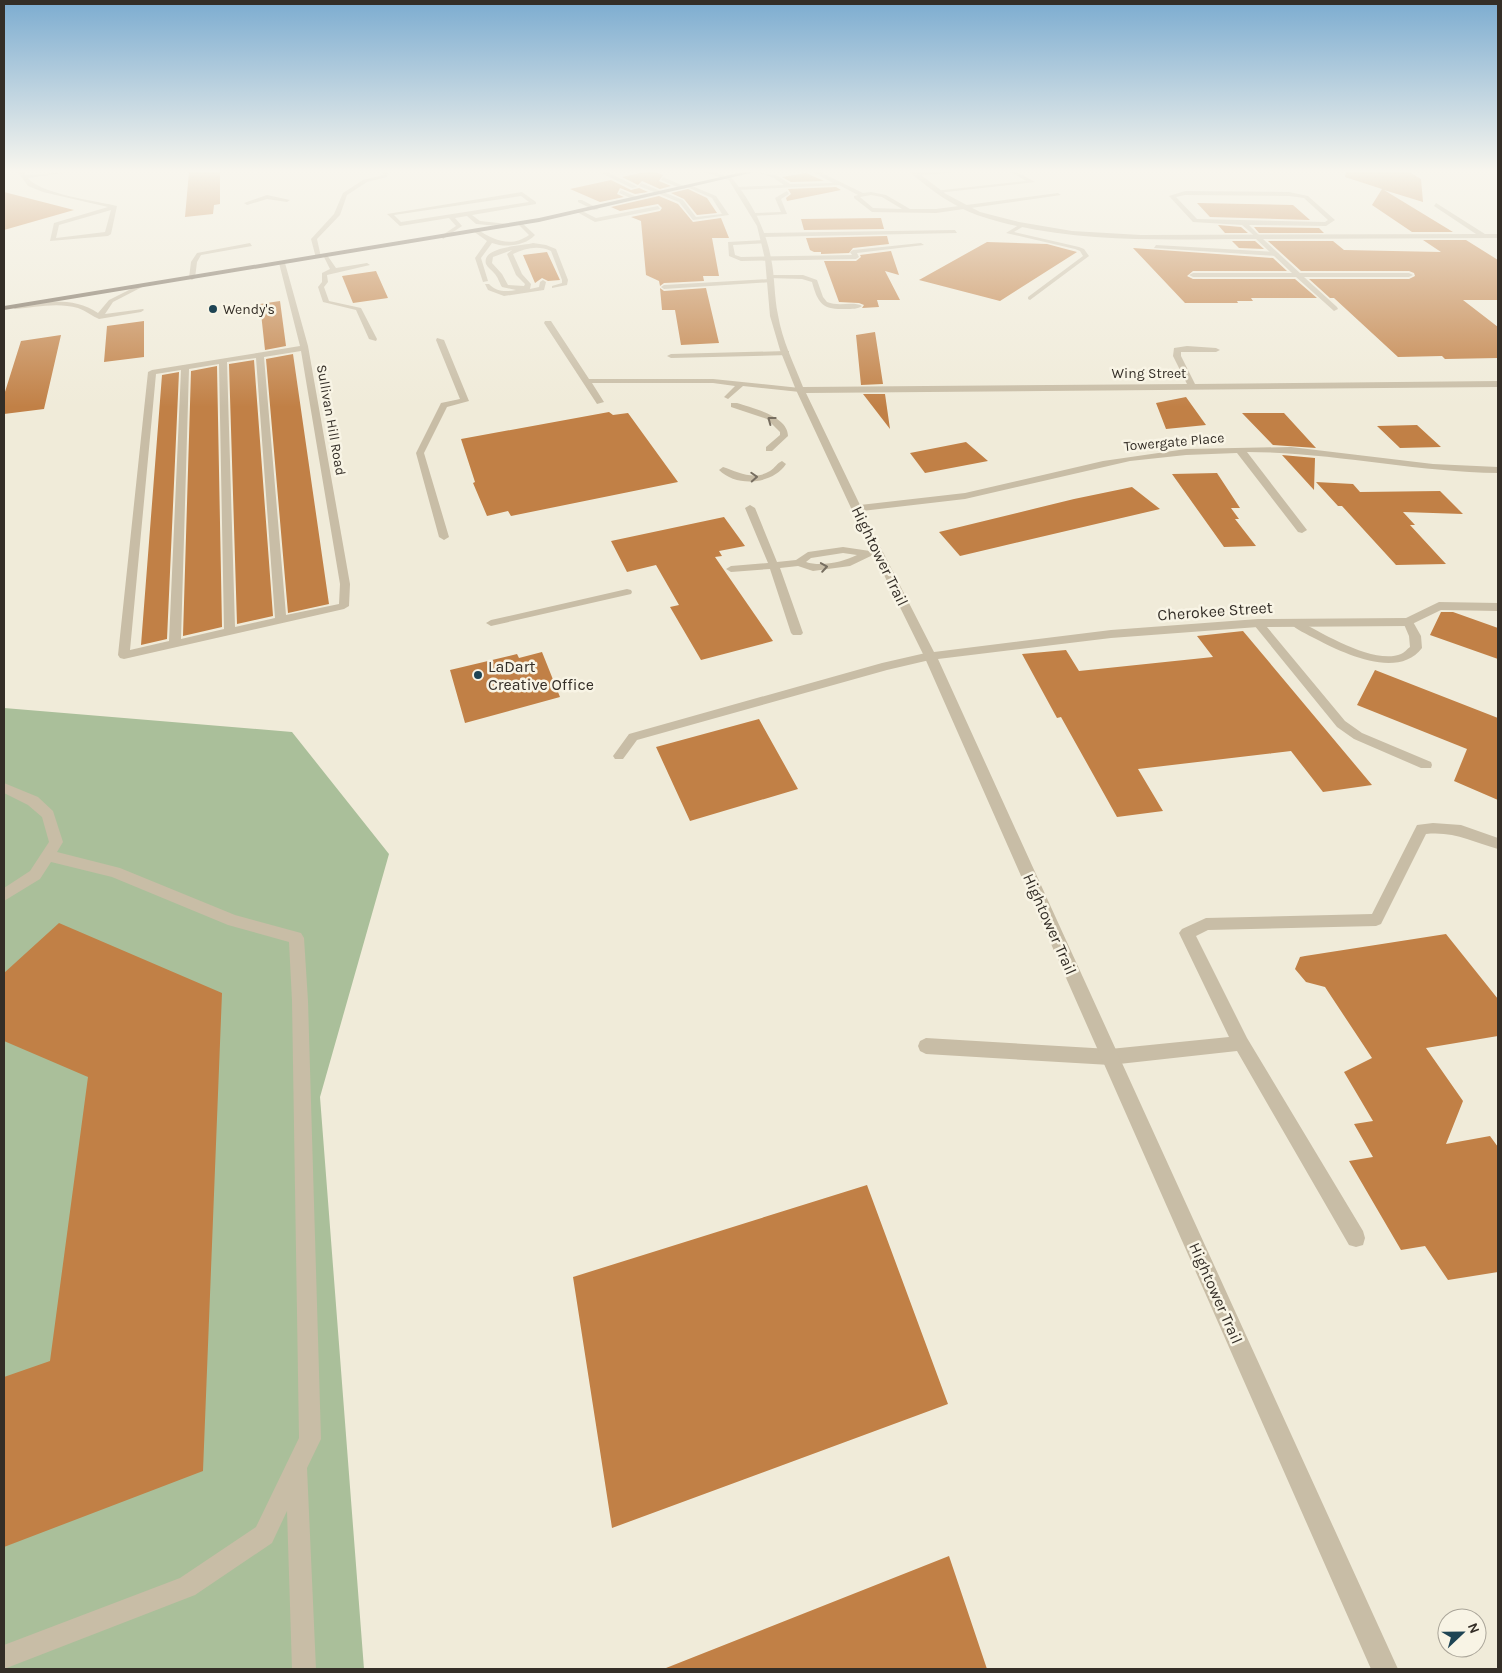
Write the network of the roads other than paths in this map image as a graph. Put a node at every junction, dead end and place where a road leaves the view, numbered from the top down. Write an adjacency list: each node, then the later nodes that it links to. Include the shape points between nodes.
1 (221, 250): 28 (lane, via 199,254 194,262)
2 (318, 250): 21 (lane)
3 (363, 250): 21 (main road)
4 (484, 250): 30 (lane, via 478,258)
5 (502, 250): 34 (lane, via 496,252 489,262 506,287)
6 (515, 250): 34 (lane, via 511,252 519,275 528,284)
7 (532, 250): 19 (lane)
8 (539, 250): 18 (lane)
9 (554, 250): 32 (lane, via 565,284)
10 (731, 250): 11 (lane, via 732,256 741,259)
11 (763, 250)
12 (766, 250): 29 (street, Hightower Trail)
13 (778, 250): 14 (lane, via 856,257 853,252)
14 (872, 250)
15 (1082, 250): 35 (lane, via 1086,256)
16 (1209, 250): 20 (lane)
17 (1272, 250): 20 (street)
18 (542, 253)
19 (532, 254)
20 (1276, 254): 26 (street)
21 (321, 257): 22 (main road); 24 (lane)
22 (282, 263): 28 (main road); 45 (lane, Sullivan Hill Road)
23 (367, 265): 24 (lane)
24 (334, 270): 43 (lane, via 324,274 325,282 321,287 326,302 359,309)
25 (1193, 275): 26 (street)
26 (1299, 275): 27 (street); 39 (street)
27 (1409, 275)
28 (192, 278): 31 (main road)
29 (770, 279): 33 (lane); 36 (lane, via 809,278 815,281 825,304); 47 (street, Hightower Trail, via 774,316)
30 (486, 283): 34 (lane, via 490,289 504,294)
31 (141, 286): 37 (main road); 41 (lane, via 111,301)
32 (543, 286): 34 (lane)
33 (664, 287)
34 (520, 291)
35 (1030, 298)
36 (859, 306)
37 (15, 307): 38 (main road); 41 (lane, via 82,306)
38 (4, 308)
39 (1334, 309)
40 (141, 310): 41 (lane)
41 (99, 317)
42 (548, 324): 52 (lane)
43 (373, 339)
44 (440, 340): 68 (lane, via 465,401 444,405 420,453)
45 (304, 348): 48 (lane); 74 (lane, Sullivan Hill Road, via 345,584 344,606)
46 (1216, 350): 55 (street, via 1177,350)
47 (786, 354): 49 (lane); 56 (street, Hightower Trail)
48 (260, 355): 50 (lane); 74 (lane)
49 (671, 356)
50 (223, 361): 51 (lane); 79 (lane)
51 (185, 367): 81 (lane); 81 (lane, via 152,372 124,655)
52 (587, 381): 53 (lane); 58 (lane)
53 (742, 384): 56 (lane); 57 (lane)
54 (1498, 384): 55 (street, Wing Street)
55 (1192, 386): 56 (street, Wing Street)
56 (800, 390): 66 (street, Hightower Trail)
57 (728, 397)
58 (600, 402)
59 (734, 405): 60 (lane, one-way to 59, via 784,436 784,431 770,417)
60 (770, 449)
61 (1240, 450): 64 (street, Towergate Place, via 1325,453 1430,467); 66 (street, Towergate Place, via 1140,456 964,496); 67 (street)
62 (782, 464): 63 (lane, one-way to 62, via 733,477 751,478 768,476 780,470)
63 (723, 470)
64 (1498, 470)
65 (750, 508): 70 (lane)
66 (856, 508): 69 (street, Hightower Trail)
67 (1302, 530)
68 (444, 537)
69 (872, 554): 70 (lane, via 850,563 813,568 799,563); 82 (street, Hightower Trail)
70 (774, 566): 71 (lane); 80 (lane)
71 (731, 568)
72 (627, 592): 76 (lane)
73 (1498, 607): 75 (street, Cherokee Street, via 1439,606)
74 (281, 620): 79 (lane)
75 (1408, 622): 78 (street, Cherokee Street); 78 (lane, via 1415,636 1416,648 1411,656 1398,660 1360,654)
76 (491, 623)
77 (1258, 623): 78 (street, Cherokee Street); 82 (street, Cherokee Street, via 1111,634); 84 (lane, via 1341,724 1358,736)
78 (1295, 623)
79 (230, 632): 81 (lane)
80 (797, 633)
81 (175, 644)
82 (930, 656): 83 (lane, via 633,737); 91 (street, Hightower Trail)
83 (619, 756)
84 (1426, 765)
85 (4, 788): 87 (lane, via 33,801 48,815 56,842)
86 (1498, 844): 89 (lane, via 1464,830 1439,826 1422,829 1376,920 1206,924 1187,933)
87 (47, 855): 88 (lane, via 35,875); 93 (lane, via 115,872 233,921 296,938 310,1439)
88 (4, 894)
89 (1240, 1043): 91 (lane); 92 (lane)
90 (926, 1046): 91 (lane)
91 (1110, 1057): 96 (street, Hightower Trail)
92 (1356, 1238)
93 (297, 1466): 94 (lane, via 264,1535 186,1587); 95 (lane)
94 (4, 1657)
95 (304, 1669)
96 (1385, 1669)

